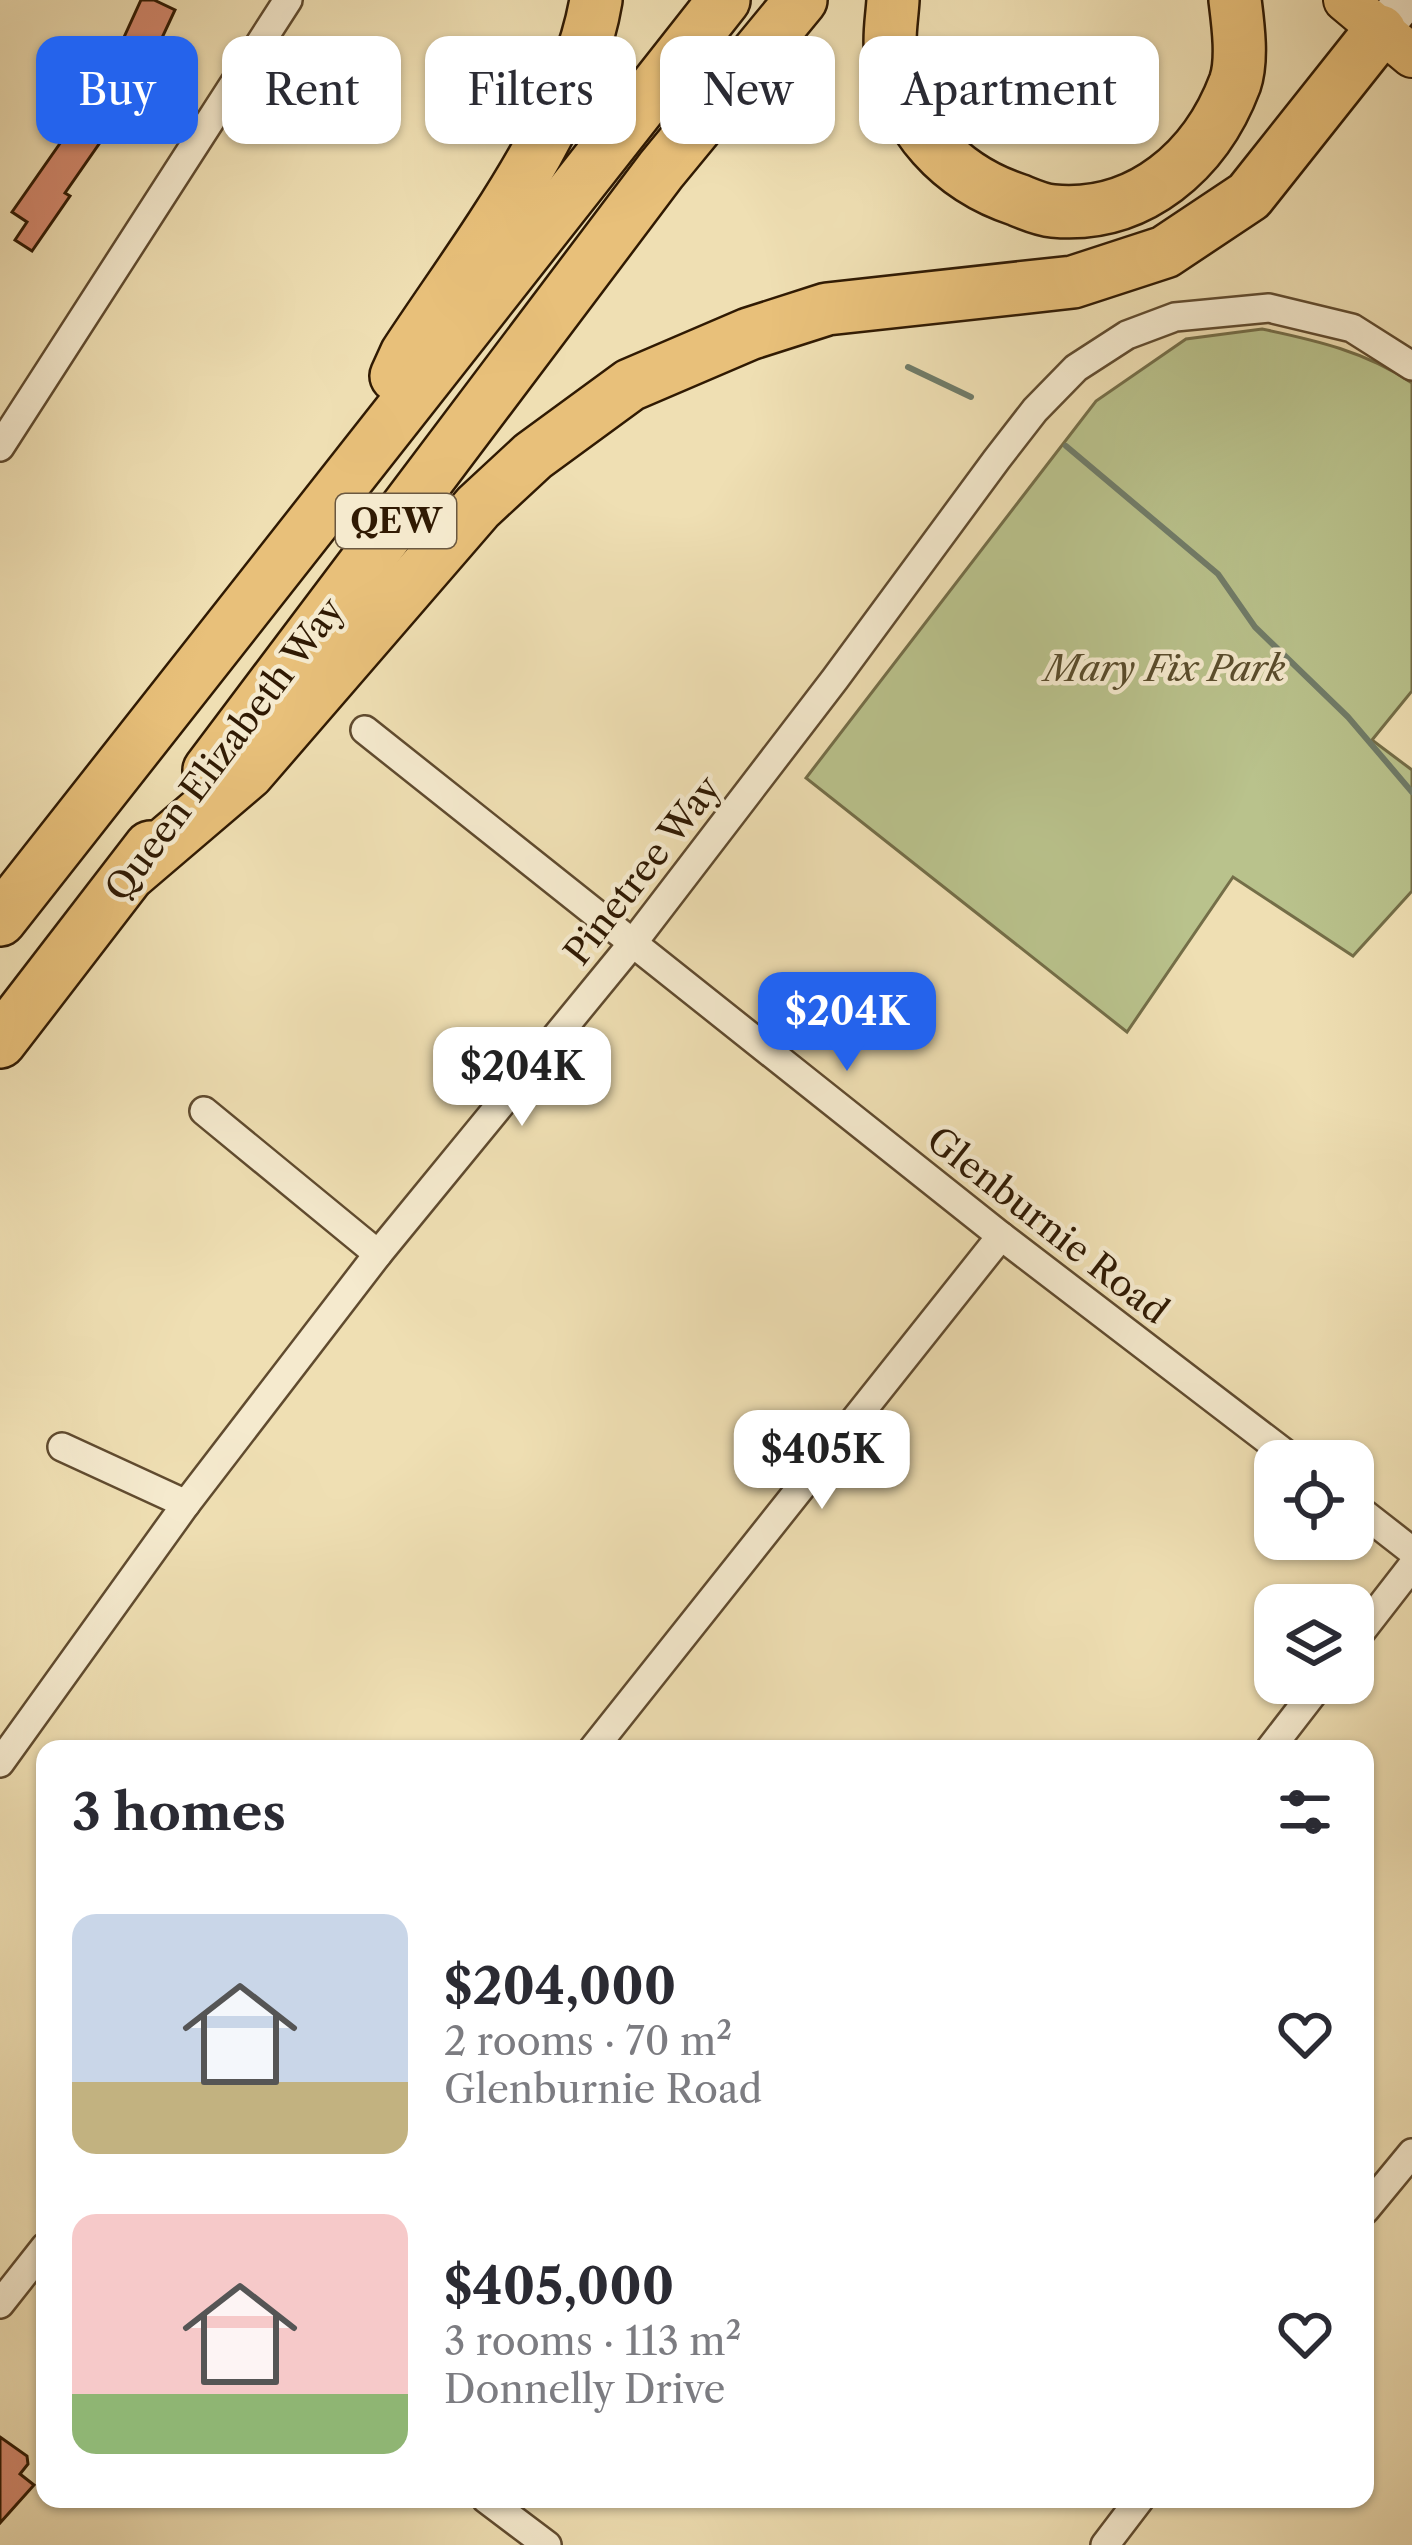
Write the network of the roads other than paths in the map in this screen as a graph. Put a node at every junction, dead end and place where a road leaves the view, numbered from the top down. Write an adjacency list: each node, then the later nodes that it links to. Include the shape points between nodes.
1 (288, 0): 9 (street)
2 (596, 0): 10 (highway, via 550,130 406,355)
3 (724, 0): 10 (highway, Queen Elizabeth Way / QEW)
4 (801, 0): 12 (highway, Queen Elizabeth Way / QEW, via 661,170)
5 (893, 0): 6 (highway, via 890,52 913,121 945,161 991,191 1052,211 1115,205 1171,178 1202,147 1237,79)
6 (1235, 0)
7 (1385, 22): 12 (highway, via 1250,196 1165,252 1073,282 827,310 630,385 478,507 248,772)
8 (1412, 366): 14 (street, Pinetree Way, via 1352,328 1253,308 1175,317 1076,368 1010,442)
9 (0, 447)
10 (355, 470): 13 (highway, Queen Elizabeth Way / QEW)
11 (365, 730): 14 (street, Glenburnie Road)
12 (132, 872): 15 (highway, Queen Elizabeth Way / QEW)
13 (0, 920)
14 (632, 944): 17 (street, Glenburnie Road); 18 (street, Pinetree Way)
15 (0, 1042)
16 (205, 1111): 18 (street)
17 (1001, 1236): 19 (street, Glenburnie Road); 27 (street)
18 (378, 1255): 21 (street, Pinetree Way)
19 (1268, 1440)
20 (62, 1448): 21 (street)
21 (186, 1504): 29 (street, Pinetree Way)
22 (1374, 1521): 23 (street)
23 (1412, 1551)
24 (1412, 1566): 25 (street)
25 (1374, 1615)
26 (1305, 1704): 28 (street)
27 (600, 1740)
28 (1277, 1740)
29 (0, 1763)
30 (1412, 2153): 31 (street)
31 (1374, 2199)
32 (36, 2258): 33 (street)
33 (0, 2304)
34 (498, 2508): 36 (street)
35 (1134, 2508): 37 (street)
36 (547, 2545)
37 (1105, 2545)

